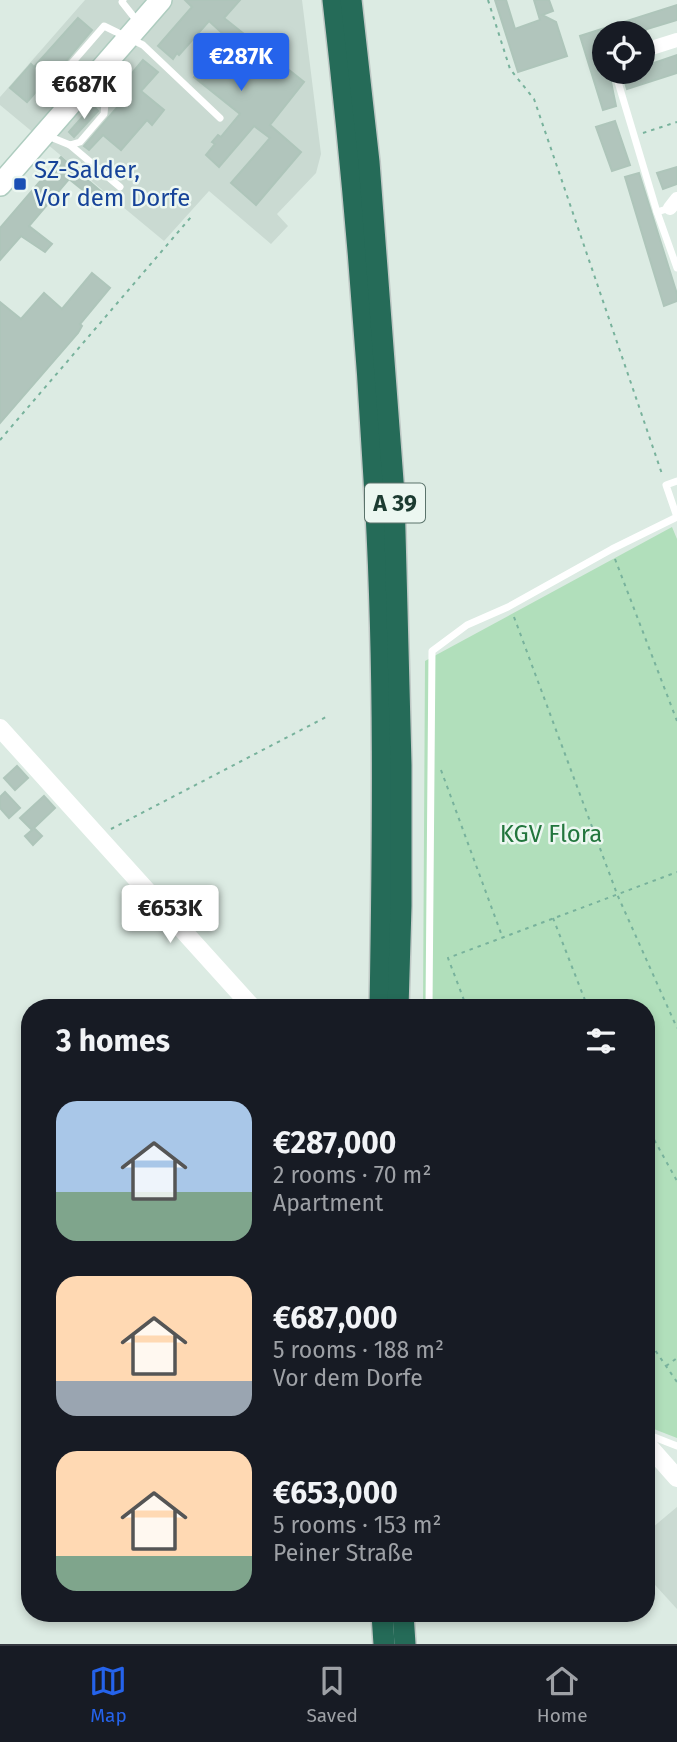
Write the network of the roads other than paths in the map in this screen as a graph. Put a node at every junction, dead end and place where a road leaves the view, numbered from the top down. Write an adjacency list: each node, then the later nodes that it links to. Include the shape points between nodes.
1 (123, 0): 5 (lane)
2 (161, 0): 5 (main road)
3 (333, 0): 20 (highway, A 39, via 352,164 375,496 382,765)
4 (351, 0): 21 (highway, A 39, via 369,162 394,494 401,765)
5 (134, 31): 9 (main road); 10 (lane)
6 (677, 40): 7 (street)
7 (655, 47)
8 (619, 84): 15 (lane, via 635,136)
9 (88, 85): 11 (main road); 12 (lane, via 105,103 104,114 80,142)
10 (220, 118)
11 (45, 134): 12 (lane); 13 (main road)
12 (70, 145): 14 (lane)
13 (0, 185)
14 (120, 187)
15 (668, 206): 16 (lane)
16 (677, 268)
17 (677, 481): 22 (lane, via 666,485 677,517 467,625 432,651)
18 (0, 728): 19 (street)
19 (245, 999)
20 (380, 999)
21 (398, 999)
22 (429, 999)
23 (655, 1437): 24 (lane)
24 (677, 1446)
25 (655, 1454): 26 (street)
26 (677, 1478)
27 (383, 1622): 29 (highway)
28 (403, 1622): 30 (highway)
29 (384, 1644)
30 (405, 1644)

